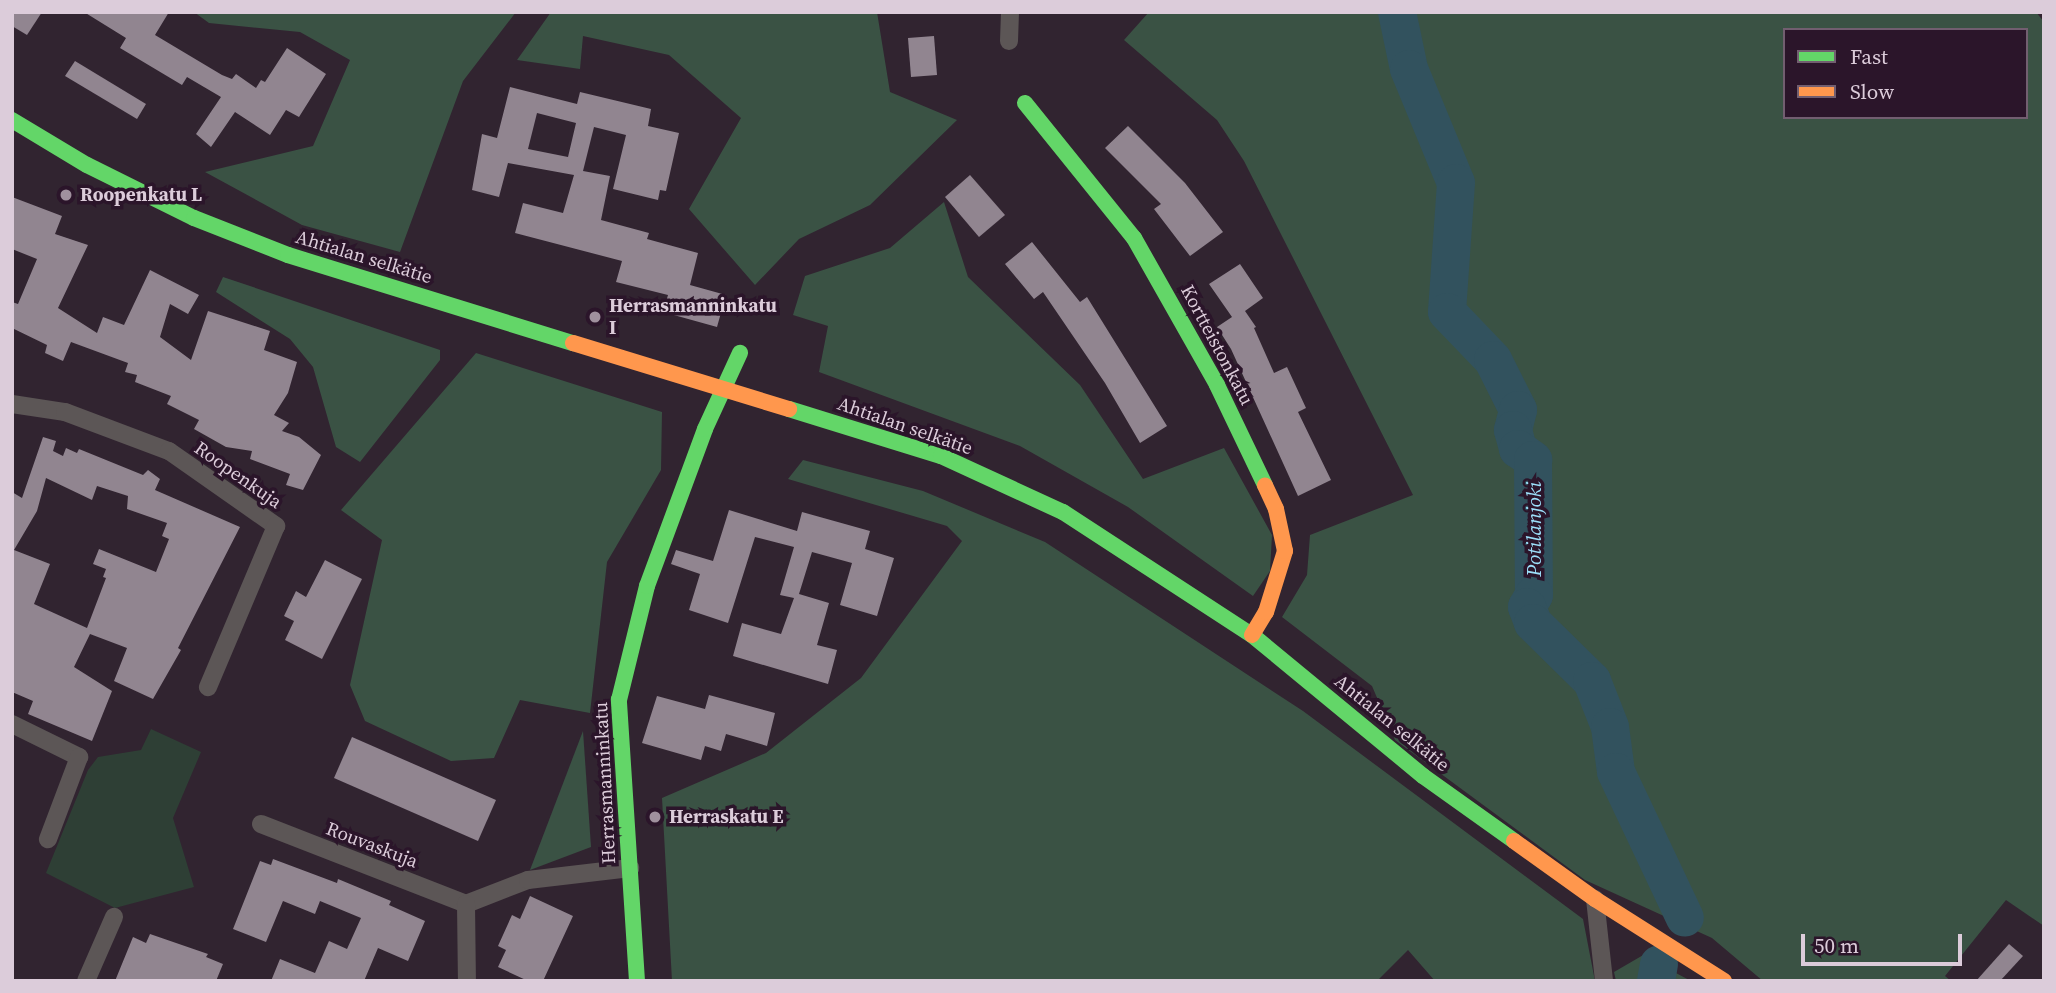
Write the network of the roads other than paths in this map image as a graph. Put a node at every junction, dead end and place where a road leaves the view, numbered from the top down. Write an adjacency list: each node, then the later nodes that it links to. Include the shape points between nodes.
1 (1010, 12): 2 (street)
2 (1009, 41)
3 (1025, 103): 8 (street, Kortteistonkatu, via 1134,238 1217,385 1276,509 1285,551 1266,612)
4 (12, 120): 6 (street, Ahtialan selkätie, via 87,165 182,212 288,255)
5 (740, 353): 6 (street, Herrasmanninkatu)
6 (723, 390): 8 (street, Ahtialan selkätie, via 941,456 1050,507); 13 (street, Herrasmanninkatu, via 647,586 619,700)
7 (12, 404): 9 (street, Roopenkuja, via 65,412 169,451 276,526)
8 (1252, 635): 14 (street, Ahtialan selkätie, via 1423,776)
9 (208, 687)
10 (12, 723): 12 (street, via 79,757)
11 (261, 824): 15 (street, Rouvaskuja)
12 (48, 839)
13 (630, 868): 15 (street, via 528,880); 19 (street, Herrasmanninkatu)
14 (1595, 899): 20 (street); 21 (street, Ahtialan selkätie)
15 (466, 905): 18 (street)
16 (114, 917): 17 (street)
17 (86, 981)
18 (467, 981)
19 (637, 981)
20 (1604, 981)
21 (1724, 981)

